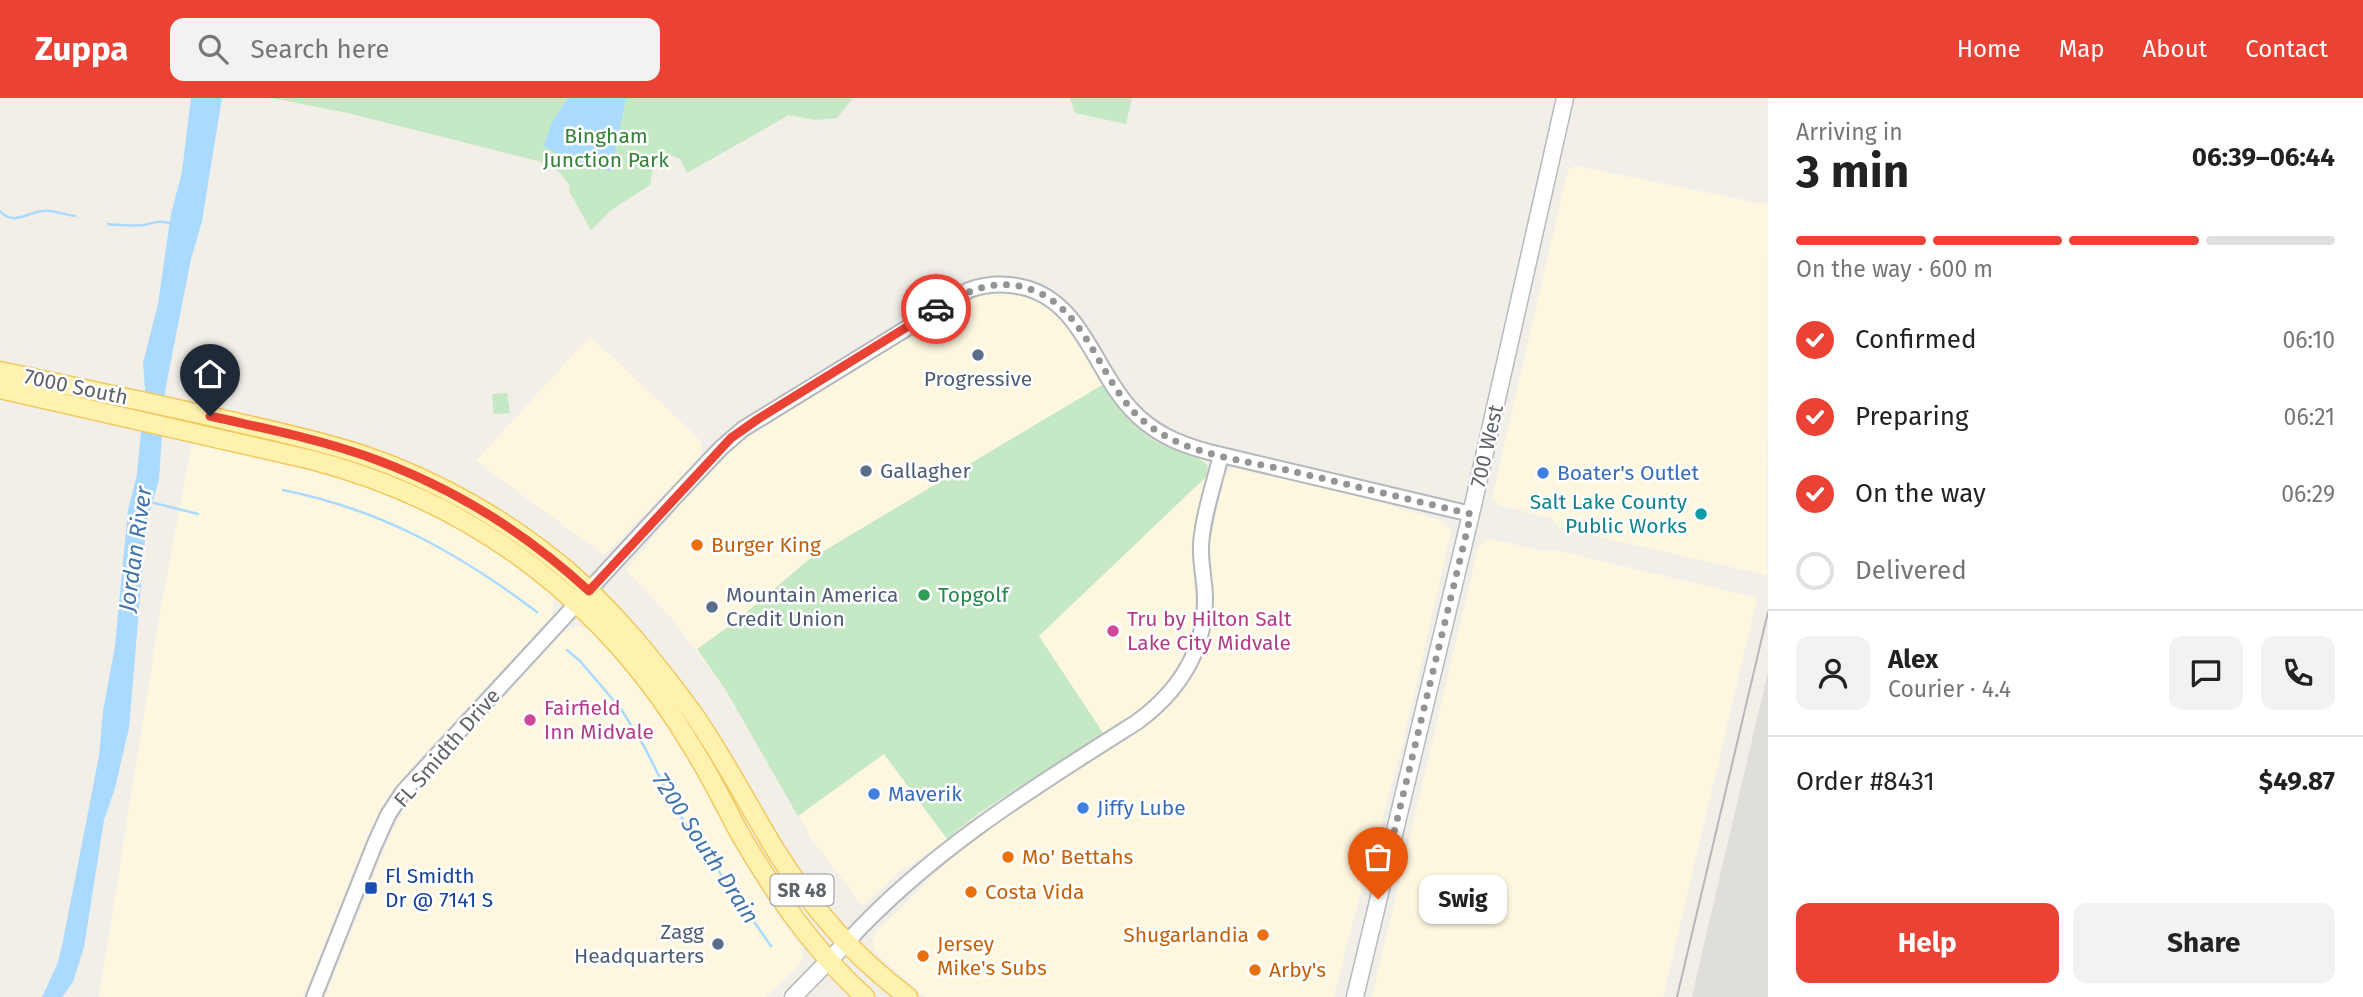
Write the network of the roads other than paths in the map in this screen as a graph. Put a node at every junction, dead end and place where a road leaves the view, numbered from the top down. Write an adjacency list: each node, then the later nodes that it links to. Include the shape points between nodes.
1 (1565, 98): 5 (main road, 700 West)
2 (0, 371): 6 (main road, 7000 South / SR 48, via 188,411 366,456 451,493 507,526 549,556)
3 (0, 389): 6 (main road, 7000 South / SR 48, via 331,465 408,492 487,533)
4 (1221, 455): 5 (street, FL Smidth Drive); 6 (street, FL Smidth Drive, via 1174,441 1138,417 1074,324 1050,299 1017,286 983,286 955,297 737,434); 7 (street, via 1201,545 1203,624 1178,684 1137,722 980,823 903,886)
5 (1471, 514): 13 (main road, 700 West)
6 (583, 597): 7 (main road, SR 48, via 637,642 668,679 790,873); 8 (main road, SR 48, via 669,710 772,886); 9 (street, FL Smidth Drive, via 396,803 374,846)
7 (847, 942): 8 (main road); 12 (main road, SR 48)
8 (830, 961): 10 (main road); 11 (main road, SR 48)
9 (314, 997)
10 (793, 997)
11 (865, 997)
12 (908, 997)
13 (1354, 997)

